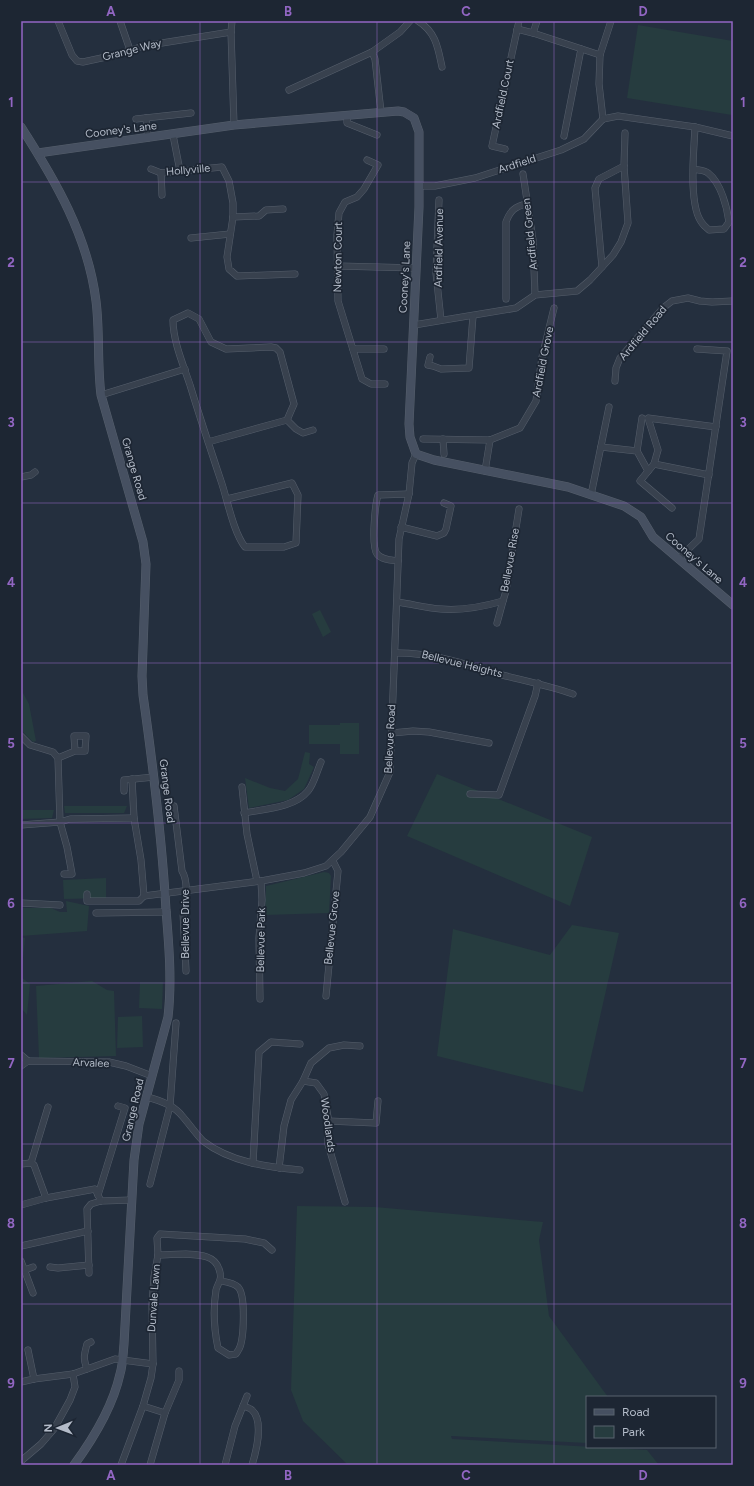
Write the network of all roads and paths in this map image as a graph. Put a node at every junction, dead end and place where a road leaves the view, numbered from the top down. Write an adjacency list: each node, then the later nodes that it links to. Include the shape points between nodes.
1 (58, 21): 13 (street, Grange Way, via 77,61)
2 (120, 21): 13 (street)
3 (232, 21): 10 (street)
4 (410, 21): 14 (street, via 400,32)
5 (418, 21): 16 (street, via 426,26 436,40)
6 (519, 21): 9 (street)
7 (537, 21): 11 (street)
8 (611, 21): 15 (street)
9 (517, 29): 11 (street); 33 (street, Ardfield Court, via 492,146)
10 (231, 32): 13 (street, Grange Way); 24 (street)
11 (533, 33): 12 (street)
12 (581, 49): 15 (street); 30 (street)
13 (130, 50)
14 (372, 52): 17 (street); 18 (street)
15 (600, 55): 23 (street, via 599,84)
16 (442, 67)
17 (289, 90)
18 (381, 112): 20 (main road, Cooney's Lane); 42 (main road, Cooney's Lane, via 404,112 414,118 419,132)
19 (191, 113): 21 (street)
20 (347, 115): 24 (main road, Cooney's Lane); 29 (street, via 347,123)
21 (146, 118): 22 (street); 32 (street)
22 (136, 119)
23 (603, 119): 26 (street, via 618,116); 42 (street, Ardfield, via 584,139 560,150 475,178 435,186)
24 (234, 125): 28 (main road, Cooney's Lane)
25 (21, 127): 34 (main road, Grange Road)
26 (694, 127): 31 (street); 38 (street)
27 (625, 133): 36 (street)
28 (173, 135): 32 (main road, Cooney's Lane); 39 (street)
29 (377, 135)
30 (564, 136)
31 (733, 136)
32 (148, 138): 34 (main road, Cooney's Lane)
33 (505, 149)
34 (38, 153): 68 (main road, Grange Road, via 71,214 86,253 96,302)
35 (367, 160): 50 (street, Newton Court, via 378,165 364,189 357,197 346,202 339,214)
36 (624, 166): 51 (street, via 628,222 614,255); 51 (street, via 599,179 595,188)
37 (151, 169): 40 (street, Hollyville)
38 (693, 169): 38 (street, via 696,209 702,223 709,230 724,228 729,222 726,203 716,181 708,172)
39 (180, 171): 40 (street, Hollyville); 47 (street, Hollyville, via 222,168 229,181)
40 (161, 173): 43 (street)
41 (523, 174): 45 (street, Ardfield Green)
42 (420, 186): 52 (main road, Cooney's Lane)
43 (162, 195)
44 (440, 200): 59 (street, Ardfield Avenue, via 436,273)
45 (527, 204): 54 (street, Ardfield Green, via 533,240); 55 (street, via 514,208 506,222)
46 (284, 209): 47 (street, via 266,210 259,216)
47 (233, 217): 48 (street, Hollyville)
48 (230, 234): 49 (street); 53 (street, Hollyville, via 227,257 229,269 237,276)
49 (191, 238)
50 (338, 266): 52 (street); 61 (street, Newton Court, via 338,301)
51 (602, 267): 54 (street, via 576,291)
52 (416, 268): 60 (main road, Cooney's Lane)
53 (295, 274)
54 (535, 295): 58 (street, via 516,308)
55 (506, 300)
56 (733, 301): 66 (street, Ardfield Road, via 712,302 688,298 672,301 620,358)
57 (554, 308): 76 (street, Ardfield Grove, via 542,357 536,401 520,428)
58 (473, 316): 59 (street); 64 (street, via 470,368 441,369 428,365)
59 (441, 320): 60 (street)
60 (414, 325): 80 (main road, Cooney's Lane, via 409,424)
61 (353, 349): 62 (street); 67 (street, Newton Court, via 362,379 371,384)
62 (384, 349)
63 (697, 349): 72 (street, via 727,351)
64 (430, 357)
65 (185, 369): 68 (street); 71 (street, via 173,330 173,320 188,313 199,319 211,342 226,349 276,348 280,352 294,404); 77 (street)
66 (615, 381)
67 (385, 384)
68 (101, 395): 110 (main road, Grange Road, via 145,552 142,676)
69 (609, 407): 78 (street)
70 (642, 418): 79 (street)
71 (287, 420): 73 (street, via 303,433); 77 (street)
72 (716, 427): 82 (street, via 648,418 658,450); 86 (street)
73 (313, 430)
74 (423, 439): 75 (street, Ardfield Grove)
75 (443, 439): 76 (street, Ardfield Grove); 81 (street)
76 (490, 440): 83 (street)
77 (208, 442): 90 (street)
78 (601, 447): 79 (street); 89 (street)
79 (637, 451): 84 (street)
80 (416, 454): 83 (main road, Cooney's Lane); 88 (street, Bellevue Road, via 412,463)
81 (444, 454)
82 (654, 464): 84 (street); 86 (street)
83 (485, 471): 89 (main road, Cooney's Lane, via 568,487)
84 (648, 471): 92 (street, via 640,481)
85 (35, 472): 87 (street)
86 (709, 475): 95 (street, via 699,539)
87 (21, 477)
88 (409, 494): 94 (street, Bellevue Road); 96 (street, via 378,495 376,502 374,544 377,553 384,558)
89 (591, 495): 95 (main road, Cooney's Lane, via 624,506 641,517 653,537)
90 (227, 499): 90 (street, via 292,484 298,495 296,542 284,547 245,547 240,540)
91 (444, 503): 94 (street, via 451,506 444,533 437,536)
92 (672, 508)
93 (519, 509): 97 (street, Bellevue Rise)
94 (401, 527): 96 (street, Bellevue Road)
95 (678, 559): 99 (main road, Cooney's Lane)
96 (398, 561): 98 (street, Bellevue Road)
97 (503, 601): 98 (street, Bellevue Rise, via 457,610); 100 (street)
98 (397, 602): 101 (street, Bellevue Road)
99 (733, 605)
100 (497, 623)
101 (395, 653): 102 (street, Bellevue Heights, via 414,652); 104 (street, Bellevue Road)
102 (538, 684): 103 (street, Bellevue Heights); 114 (street, via 499,795)
103 (573, 694)
104 (392, 733): 106 (street, via 429,732); 120 (street, Bellevue Road, via 390,772 370,817)
105 (21, 736): 108 (street, via 30,745 53,752)
106 (489, 743)
107 (75, 751): 108 (street)
108 (58, 758): 118 (street)
109 (321, 762): 116 (street, via 309,790 301,797 286,804)
110 (154, 777): 111 (street); 124 (main road, Grange Road, via 163,849)
111 (132, 779): 113 (street, via 124,780); 117 (street)
112 (242, 787): 116 (street, Bellevue Park)
113 (124, 791)
114 (470, 794)
115 (174, 806): 123 (street, Bellevue Drive)
116 (244, 813): 122 (street, Bellevue Park)
117 (134, 818): 118 (street, via 70,818); 126 (street)
118 (60, 822): 119 (street); 121 (street, via 72,874)
119 (21, 824)
120 (333, 861): 122 (street, Bellevue Road, via 304,873); 132 (street, Bellevue Grove, via 338,871)
121 (64, 874)
122 (259, 881): 123 (street, Bellevue Road); 133 (street, Bellevue Park, via 262,900 259,938)
123 (186, 890): 124 (street, Bellevue Road); 131 (street, Bellevue Drive, via 183,912)
124 (165, 893): 126 (street, Bellevue Road); 129 (main road, Grange Road)
125 (87, 894): 126 (street, Bellevue Road, via 87,901 139,901)
126 (144, 896)
127 (21, 903): 128 (street)
128 (60, 905)
129 (167, 912): 130 (street); 140 (main road, Grange Road, via 170,1002)
130 (96, 913)
131 (186, 971)
132 (326, 996)
133 (260, 999)
134 (176, 1023): 145 (street)
135 (300, 1044): 149 (street, via 270,1042 259,1052)
136 (360, 1046): 141 (street, via 344,1045 329,1048 311,1062)
137 (21, 1055): 138 (street)
138 (28, 1061): 139 (street); 140 (street, Arvalee, via 109,1062)
139 (21, 1066)
140 (152, 1076): 142 (main road, Grange Road)
141 (303, 1081): 147 (street, Woodlands, via 316,1083 324,1094); 151 (street, via 291,1100 284,1126)
142 (146, 1097): 145 (street, via 161,1100); 156 (main road, Grange Road, via 134,1160)
143 (378, 1101): 147 (street, via 376,1123)
144 (118, 1106): 154 (street, via 125,1108)
145 (170, 1106): 149 (street, via 182,1115 204,1141 220,1152); 153 (street)
146 (48, 1107): 148 (street)
147 (328, 1121): 158 (street, Woodlands, via 328,1144)
148 (31, 1163): 150 (street); 155 (street, via 38,1173)
149 (253, 1163): 151 (street)
150 (21, 1164)
151 (279, 1168): 152 (street)
152 (300, 1170)
153 (150, 1184)
154 (98, 1195): 155 (street, via 95,1189); 157 (street)
155 (46, 1198): 159 (street)
156 (132, 1200): 157 (street); 174 (main road, Grange Road)
157 (101, 1201): 160 (street, via 91,1204 87,1209)
158 (345, 1202)
159 (21, 1204)
160 (88, 1231): 161 (street); 165 (street)
161 (21, 1246)
162 (272, 1250): 163 (street, Dunvale Lawn, via 264,1243 246,1239 160,1234 157,1238)
163 (158, 1255): 170 (street, via 206,1257 215,1261 220,1270); 175 (street, Dunvale Lawn, via 152,1305)
164 (21, 1261): 168 (street)
165 (89, 1265): 167 (street); 169 (street)
166 (33, 1267): 168 (street)
167 (50, 1267)
168 (25, 1270): 171 (street)
169 (89, 1273)
170 (221, 1281): 170 (street, via 216,1288 216,1338 218,1348 230,1355 236,1354 240,1348 243,1296 240,1288)
171 (33, 1293)
172 (91, 1342): 176 (street, via 87,1344 83,1359)
173 (28, 1350): 179 (street)
174 (123, 1360): 175 (street); 176 (street, via 115,1359); 186 (main road, Grange Road, via 120,1376 106,1412)
175 (153, 1364): 182 (street, Dunvale Lawn)
176 (87, 1369): 178 (street)
177 (179, 1371): 184 (street, via 180,1380)
178 (73, 1374): 179 (street); 185 (street, via 75,1387 54,1429 41,1444)
179 (34, 1379): 180 (street)
180 (21, 1382)
181 (247, 1396): 183 (street)
182 (143, 1406): 184 (street); 187 (street, Dunvale Lawn)
183 (243, 1406): 189 (street); 190 (street, via 252,1410 257,1419 258,1434)
184 (165, 1413): 188 (street)
185 (21, 1460)
186 (74, 1465)
187 (121, 1465)
188 (150, 1465)
189 (224, 1465)
190 (252, 1465)

